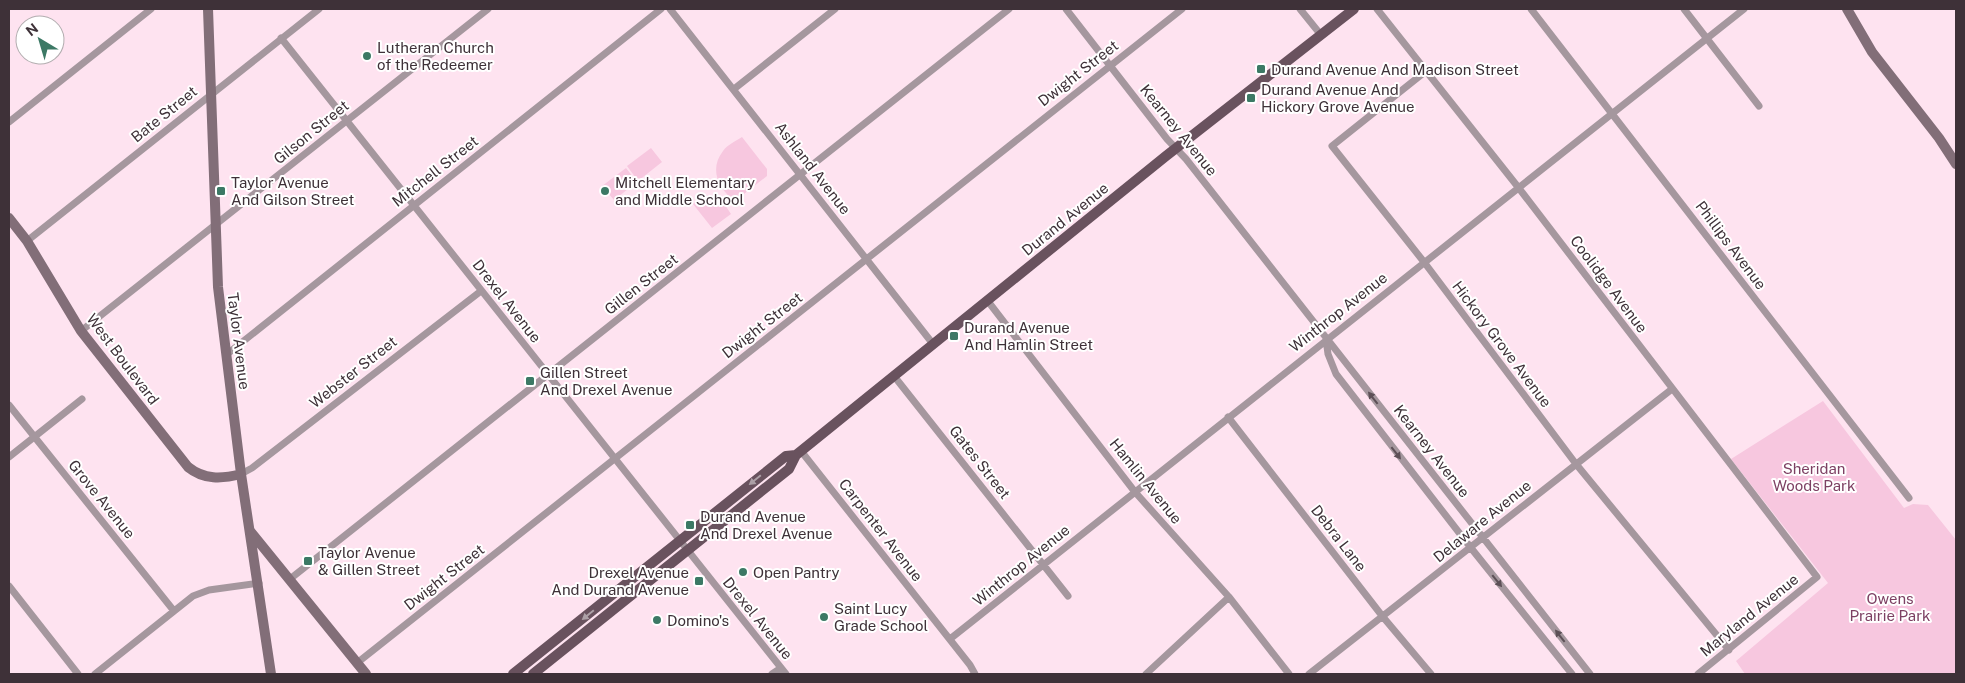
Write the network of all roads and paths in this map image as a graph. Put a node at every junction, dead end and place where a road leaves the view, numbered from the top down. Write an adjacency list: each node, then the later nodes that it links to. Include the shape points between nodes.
1 (151, 9): 28 (street)
2 (208, 9): 24 (street, Taylor Avenue)
3 (319, 9): 19 (street, Bate Street)
4 (488, 9): 27 (street, Gilson Street)
5 (661, 9): 33 (street, Mitchell Street)
6 (670, 9): 23 (street, Ashland Avenue)
7 (835, 9): 23 (street)
8 (1009, 9): 31 (street, Gillen Street)
9 (1066, 9): 21 (street, Kearney Avenue)
10 (1182, 9): 21 (street, Dwight Street)
11 (1300, 9): 18 (street)
12 (1354, 9): 18 (main road, Durand Avenue)
13 (1377, 9): 22 (street, Coolidge Avenue)
14 (1531, 9): 26 (street, Phillips Avenue)
15 (1684, 9): 20 (street)
16 (1744, 9): 20 (street, Winthrop Avenue)
17 (1847, 9): 30 (street, via 1872,52)
18 (1321, 35): 29 (main road, Durand Avenue)
19 (281, 38): 24 (street, Bate Street); 27 (street, Drexel Avenue)
20 (1707, 38): 25 (street); 26 (street, Winthrop Avenue)
21 (1110, 65): 29 (street, Kearney Avenue); 37 (street, Dwight Street)
22 (1426, 71): 32 (street, Coolidge Avenue); 38 (street, Hickory Grove Avenue, via 1332,146)
23 (734, 89): 31 (street, Ashland Avenue)
24 (211, 94): 35 (street, Taylor Avenue); 36 (street, Bate Street)
25 (1759, 106)
26 (1613, 113): 32 (street, Winthrop Avenue); 58 (street, Phillips Avenue)
27 (347, 121): 33 (street, Drexel Avenue); 35 (street, Gilson Street)
28 (9, 122)
29 (1176, 149): 40 (main road, Durand Avenue); 42 (street, Kearney Avenue)
30 (1956, 164)
31 (801, 174): 37 (street, Ashland Avenue); 45 (street, Gillen Street)
32 (1518, 187): 38 (street, Winthrop Avenue); 47 (street, Coolidge Avenue)
33 (414, 206): 39 (street, Drexel Avenue); 44 (street, Mitchell Street)
34 (9, 218): 36 (street, West Boulevard)
35 (215, 226): 41 (street, Gilson Street); 44 (street, Taylor Avenue)
36 (27, 241): 41 (street, West Boulevard)
37 (866, 260): 43 (street, Ashland Avenue); 54 (street, Dwight Street)
38 (1424, 262): 42 (street, Winthrop Avenue); 55 (street, Hickory Grove Avenue)
39 (481, 291): 45 (street, Drexel Avenue); 56 (street, Webster Street)
40 (987, 300): 43 (main road, Durand Avenue); 57 (street, Hamlin Avenue)
41 (81, 331): 56 (street, West Boulevard, via 188,467 209,477)
42 (1326, 339): 50 (street, Winthrop Avenue); 60 (street, Kearney Avenue, one-way to 42); 62 (street, Kearney Avenue, one-way to 62, via 1336,374)
43 (933, 344): 46 (main road, Durand Avenue)
44 (226, 355): 56 (street, Taylor Avenue)
45 (548, 375): 54 (street, Drexel Avenue); 66 (street, Gillen Street)
46 (894, 376): 52 (main road, Durand Avenue); 64 (street, Gates Street)
47 (1672, 389): 55 (street, Delaware Avenue); 65 (street, Coolidge Avenue)
48 (82, 399): 51 (street)
49 (9, 405): 51 (street, Grove Avenue)
50 (1228, 417): 57 (street, Winthrop Avenue); 72 (street, Debra Lane)
51 (34, 437): 53 (street); 71 (street, Grove Avenue)
52 (798, 453): 61 (main road, Durand Avenue, one-way to 61, via 786,456); 63 (main road, Durand Avenue, via 792,466); 73 (street, Carpenter Avenue)
53 (9, 457)
54 (615, 460): 61 (street, Drexel Avenue); 75 (street, Dwight Street)
55 (1576, 464): 60 (street, Delaware Avenue); 74 (street, Hickory Grove Avenue)
56 (241, 474): 59 (street, Taylor Avenue)
57 (1135, 492): 64 (street, Winthrop Avenue); 70 (street, Hamlin Avenue)
58 (1909, 498)
59 (249, 530): 66 (street); 67 (street, Taylor Avenue)
60 (1483, 539): 62 (street, Delaware Avenue); 91 (street, Kearney Avenue, one-way to 60)
61 (679, 541): 63 (street, Drexel Avenue); 81 (main road, Durand Avenue, one-way to 81)
62 (1471, 548): 72 (street, Delaware Avenue); 90 (street, Kearney Avenue, one-way to 90)
63 (687, 551): 76 (street, Drexel Avenue); 82 (main road, Durand Avenue)
64 (1043, 565): 69 (street, Gates Street); 73 (street, Winthrop Avenue)
65 (1817, 577): 74 (street, Maryland Avenue)
66 (290, 579): 75 (street)
67 (259, 583): 71 (street, via 201,592); 79 (street, Taylor Avenue)
68 (9, 586): 77 (street)
69 (1068, 596)
70 (1229, 598): 86 (street); 87 (street, Hamlin Avenue)
71 (174, 611): 78 (street)
72 (1383, 617): 88 (street, Delaware Avenue); 89 (street, Debra Lane)
73 (950, 639): 85 (street, Carpenter Avenue)
74 (1729, 650): 92 (street, Maryland Avenue)
75 (358, 663): 80 (street)
76 (780, 668): 83 (street); 84 (street, Drexel Avenue)
77 (78, 674)
78 (95, 674)
79 (271, 674)
80 (366, 674)
81 (513, 674)
82 (533, 674)
83 (772, 674)
84 (786, 674)
85 (975, 674)
86 (1146, 674)
87 (1289, 674)
88 (1309, 674)
89 (1431, 674)
90 (1572, 674)
91 (1590, 674)
92 (1698, 674)

